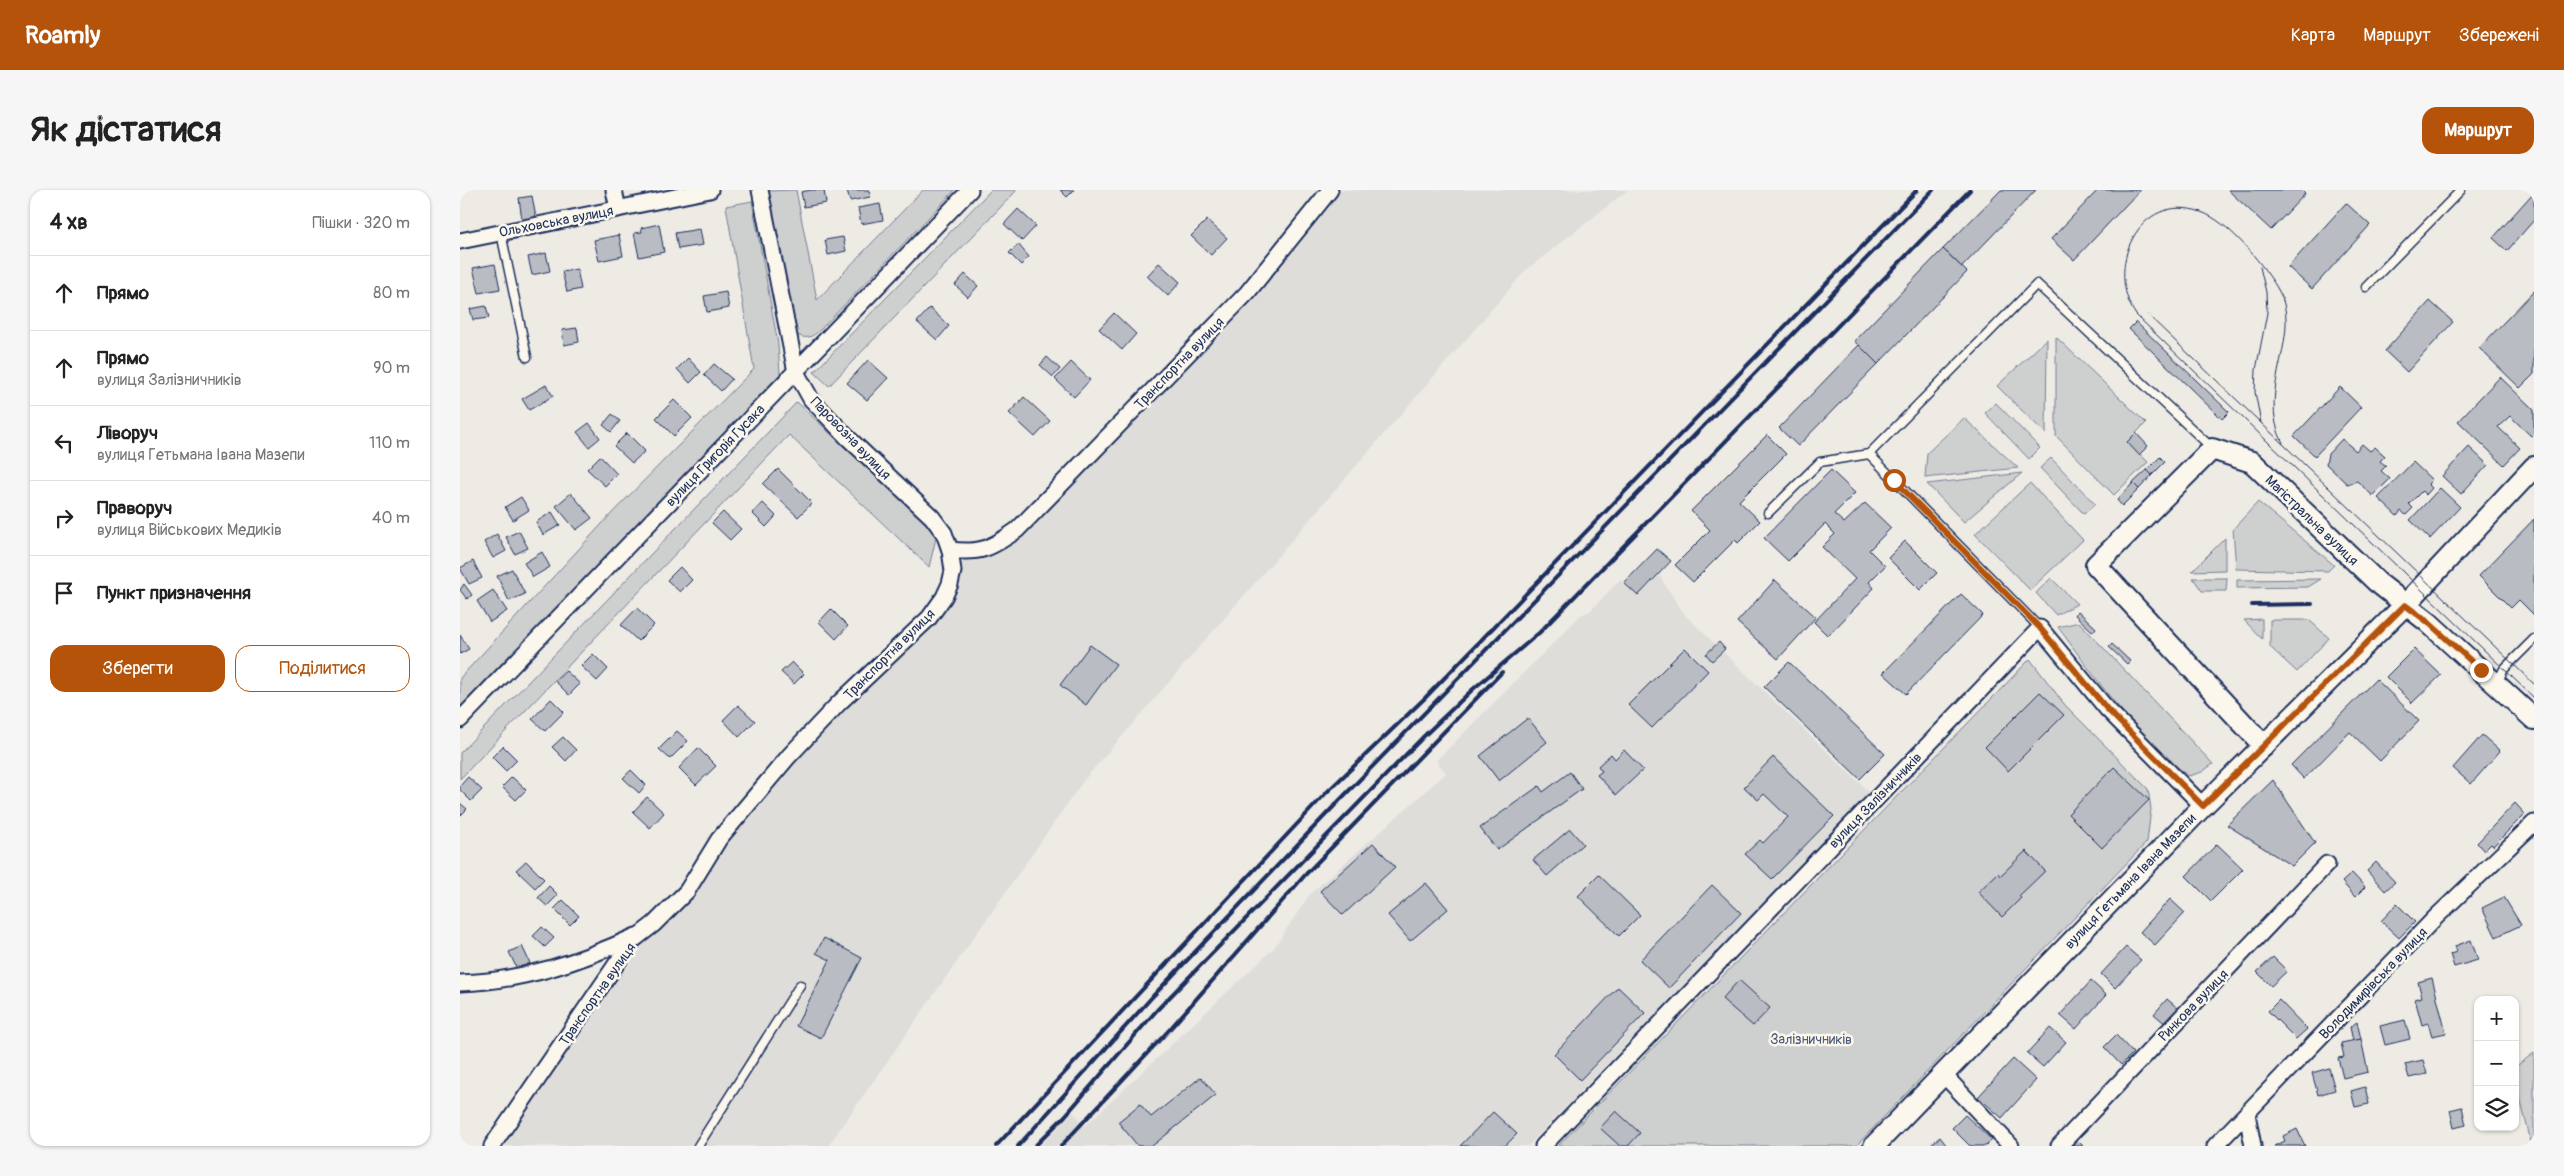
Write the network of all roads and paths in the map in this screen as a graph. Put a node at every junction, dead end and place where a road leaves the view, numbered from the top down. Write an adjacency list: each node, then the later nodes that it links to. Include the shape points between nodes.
1 (614, 190): 7 (street)
2 (710, 190): 7 (street, Ольховська вулиця)
3 (760, 190): 12 (street, Паровозна вулиця)
4 (970, 190): 12 (street, вулиця Григорія Гусака)
5 (1330, 190): 17 (street, Транспортна вулиця, via 1247,293 1016,530 991,548 970,553)
6 (2461, 190): 10 (lane)
7 (618, 209): 8 (street, Ольховська вулиця)
8 (501, 233): 9 (street, Ольховська вулиця); 11 (lane)
9 (460, 241)
10 (2366, 287)
11 (527, 357)
12 (796, 372): 17 (street, Паровозна вулиця, via 817,405 932,517 944,533); 23 (street, вулиця Григорія Гусака)
13 (2212, 449): 14 (lane, via 2037,284); 18 (street, Магістральна вулиця, via 2252,462 2376,582); 24 (street, via 2096,564)
14 (1869, 454): 16 (lane, via 1820,462); 19 (lane)
15 (2534, 467): 18 (street, вулиця Гетьмана Івана Мазепи)
16 (1768, 513)
17 (950, 550): 28 (street, Транспортна вулиця, via 953,570 950,584 928,618 789,756 719,839 687,891)
18 (2405, 605): 21 (street, Магістральна вулиця); 24 (street, вулиця Гетьмана Івана Мазепи)
19 (2040, 628): 25 (street, via 2107,709); 35 (street, вулиця Залізничників)
20 (2534, 639): 21 (lane, via 2504,669)
21 (2496, 685): 22 (street, Магістральна вулиця)
22 (2534, 719)
23 (460, 720)
24 (2264, 746): 25 (street, вулиця Гетьмана Івана Мазепи)
25 (2203, 806): 31 (street, вулиця Гетьмана Івана Мазепи)
26 (2534, 823): 32 (street, Володимирівська вулиця, via 2435,918)
27 (2327, 864): 38 (street, Ринкова вулиця)
28 (643, 933): 29 (street, via 543,971 492,982); 33 (street, Транспортна вулиця, via 632,941)
29 (460, 983)
30 (800, 985): 34 (lane)
31 (1943, 1074): 36 (street, вулиця Гетьмана Івана Мазепи); 37 (street)
32 (2247, 1114): 39 (street, Володимирівська вулиця); 40 (street)
33 (492, 1146)
34 (698, 1146)
35 (1543, 1146)
36 (1874, 1146)
37 (2011, 1146)
38 (2059, 1146)
39 (2215, 1146)
40 (2253, 1146)

